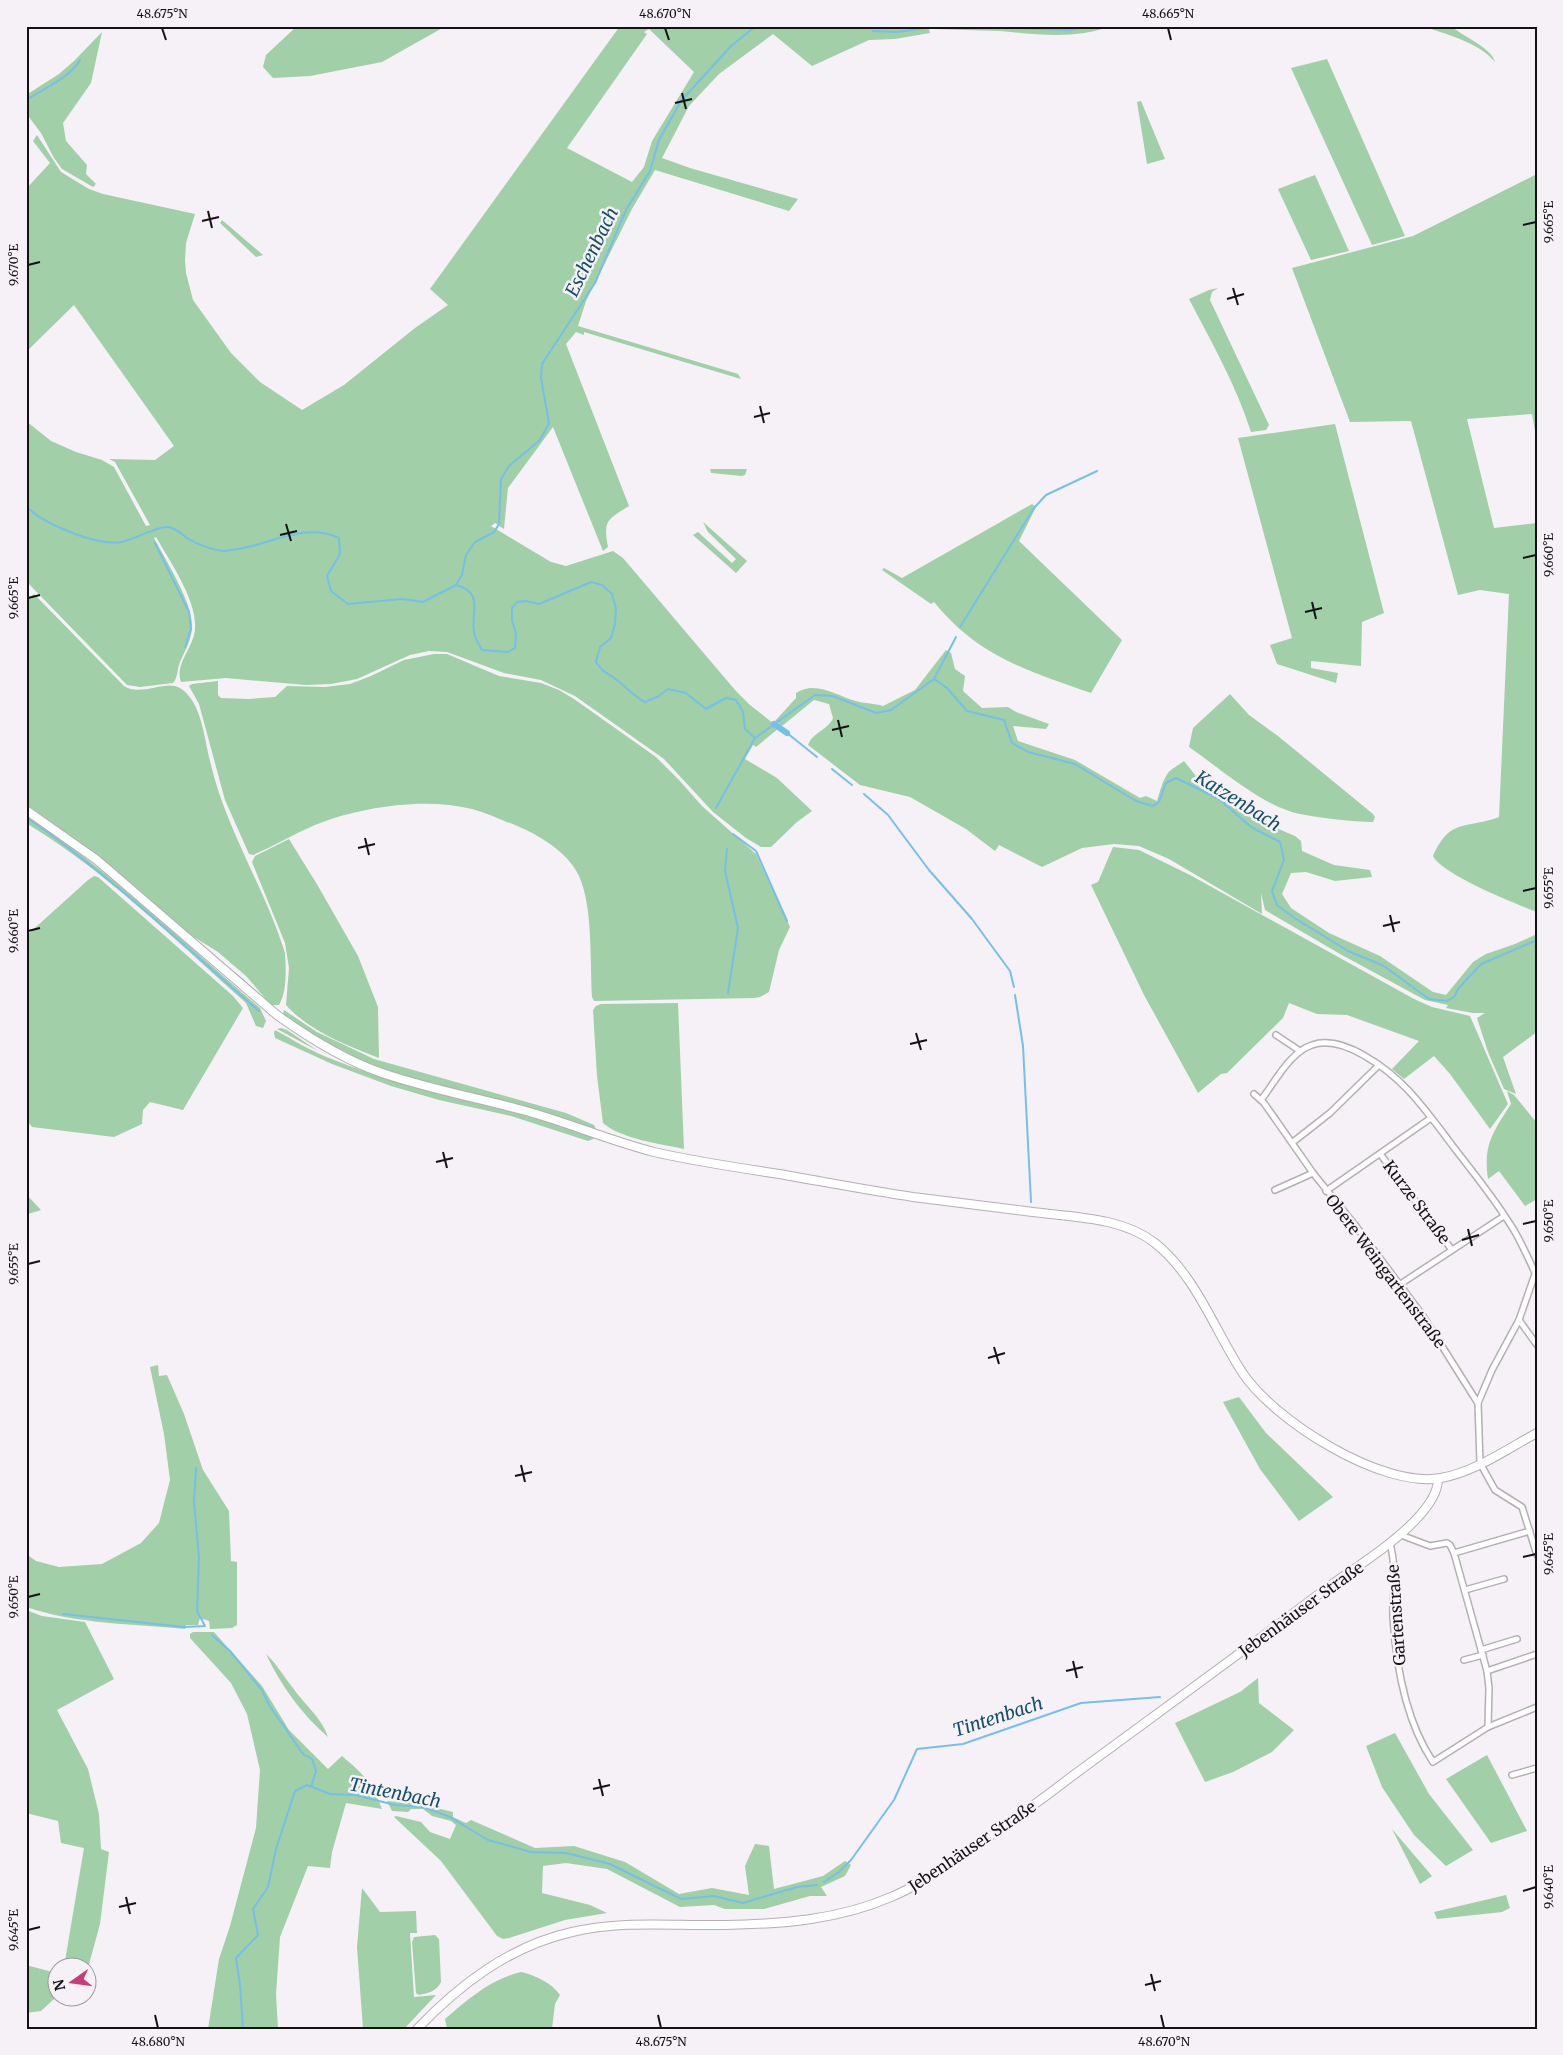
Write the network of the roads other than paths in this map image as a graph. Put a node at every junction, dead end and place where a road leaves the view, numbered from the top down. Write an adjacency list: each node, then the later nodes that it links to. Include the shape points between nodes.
1 (26, 810): 22 (main road, via 97,860 277,1015 342,1056 381,1073 553,1119 670,1156 895,1194 1107,1223 1144,1236 1168,1255 1185,1277 1256,1391 1298,1426 1367,1465 1410,1478)
2 (1276, 1035): 3 (street)
3 (1300, 1051): 4 (street, via 1312,1044 1327,1043 1352,1050); 6 (street)
4 (1379, 1065): 7 (street, via 1408,1090); 8 (street, via 1330,1113)
5 (1254, 1094): 6 (street, Obere Weingartenstraße)
6 (1261, 1100): 8 (street, Obere Weingartenstraße)
7 (1432, 1118): 9 (street); 13 (street)
8 (1293, 1142): 10 (street, Obere Weingartenstraße)
9 (1381, 1155): 12 (street); 14 (street, Kurze Straße)
10 (1313, 1173): 11 (street); 12 (street, Obere Weingartenstraße)
11 (1275, 1190)
12 (1326, 1191): 16 (street, Obere Weingartenstraße)
13 (1504, 1216): 14 (street); 15 (street)
14 (1452, 1250): 16 (street)
15 (1536, 1275): 17 (street)
16 (1400, 1284): 19 (street, Obere Weingartenstraße)
17 (1519, 1320): 18 (street); 19 (street)
18 (1537, 1345)
19 (1478, 1403): 21 (street)
20 (1537, 1433): 21 (main road)
21 (1480, 1464): 22 (main road); 23 (street, via 1495,1490 1522,1508)
22 (1438, 1479): 24 (main road, Gartenstraße, via 1435,1493)
23 (1530, 1531): 26 (street); 27 (street)
24 (1401, 1534): 25 (main road, Gartenstraße); 26 (street, via 1430,1546 1447,1543)
25 (1390, 1544): 36 (street, Gartenstraße, via 1393,1616 1402,1686 1419,1737 1433,1762); 39 (main road, Jebenhäuser Straße, via 994,1834 908,1889 848,1912 814,1919 724,1925 620,1925 554,1936 510,1954 485,1970 460,1988)
26 (1454, 1553): 29 (street)
27 (1537, 1555)
28 (1504, 1579): 29 (street)
29 (1465, 1590): 31 (street)
30 (1517, 1639): 31 (street)
31 (1482, 1652): 33 (street); 34 (street)
32 (1537, 1654): 34 (street)
33 (1464, 1660)
34 (1486, 1671): 36 (street)
35 (1537, 1707): 36 (street)
36 (1488, 1728)
37 (1537, 1768): 38 (street)
38 (1512, 1775)
39 (418, 2029)

